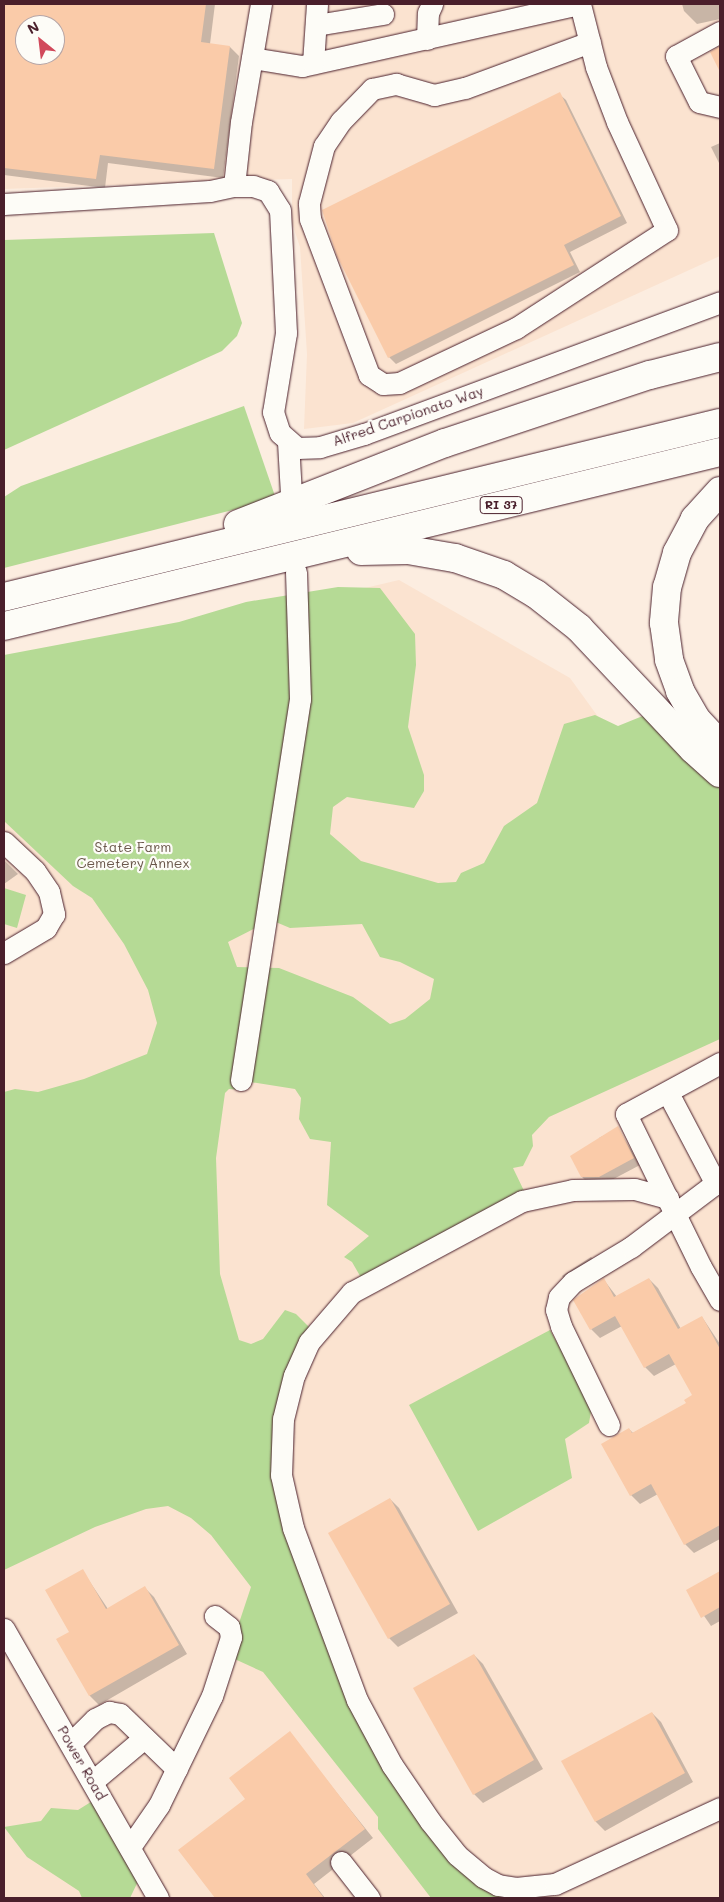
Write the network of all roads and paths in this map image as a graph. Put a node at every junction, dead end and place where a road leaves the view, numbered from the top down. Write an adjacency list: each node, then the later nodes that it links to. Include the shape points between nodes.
1 (262, 4): 13 (street)
2 (317, 4): 8 (street)
3 (432, 4): 10 (street, via 428,13)
4 (580, 4): 6 (street); 11 (street)
5 (382, 9): 8 (street); 12 (street)
6 (543, 10): 7 (street)
7 (505, 12): 10 (street)
8 (316, 25): 14 (street)
9 (720, 32): 15 (street, via 676,56 699,102)
10 (427, 39): 12 (street)
11 (590, 42): 11 (street, via 617,122 667,230 516,328 399,383 383,384 369,375 310,219 309,203 330,137 372,88 396,84 434,95 465,88)
12 (388, 47): 14 (street)
13 (252, 58): 14 (street, via 302,66); 16 (street)
14 (314, 63)
15 (720, 107)
16 (234, 186): 17 (street, via 210,191); 21 (street, via 252,186 268,191 280,210 286,333 274,412 277,427)
17 (4, 204)
18 (720, 302): 21 (street, Alfred Carpionato Way, via 356,437 307,448)
19 (720, 357): 26 (highway, via 650,376 445,443 251,520)
20 (720, 423): 26 (highway, RI 37)
21 (288, 442): 24 (street)
22 (720, 452): 25 (highway, RI 37)
23 (720, 490): 29 (highway, via 695,519 677,553 667,587 664,623 669,660 680,691 696,719)
24 (291, 494)
25 (289, 565): 28 (highway, RI 37); 30 (highway, via 378,550 416,551 455,558 504,575 564,615); 34 (street, via 300,699)
26 (64, 582): 27 (highway, RI 37)
27 (4, 597)
28 (4, 626)
29 (720, 745)
30 (720, 772)
31 (4, 842): 32 (street, via 35,871 49,892 54,914 46,928)
32 (4, 953)
33 (720, 1063): 35 (street)
34 (241, 1080)
35 (668, 1093): 36 (street); 37 (street, via 626,1114)
36 (718, 1182): 37 (street)
37 (672, 1206): 38 (street); 39 (street, via 631,1247 573,1282 559,1297 556,1310 561,1326); 46 (street, via 634,1189 573,1190 522,1201 352,1292 309,1342 294,1375 283,1419 281,1475 292,1528 356,1700 392,1765 430,1821 457,1855 483,1877 498,1885 516,1888 555,1884)
38 (720, 1300)
39 (609, 1425)
40 (215, 1616): 44 (street, via 229,1627 231,1638 212,1696)
41 (4, 1629): 43 (street, Power Road)
42 (144, 1738): 43 (street, via 120,1714 109,1712 95,1719); 44 (street); 45 (street)
43 (71, 1743): 45 (street, Power Road)
44 (177, 1769): 47 (street, via 159,1806)
45 (93, 1780): 47 (street, Power Road)
46 (720, 1808)
47 (130, 1847): 49 (street, Power Road)
48 (341, 1862): 50 (street)
49 (158, 1898)
50 (369, 1898)

